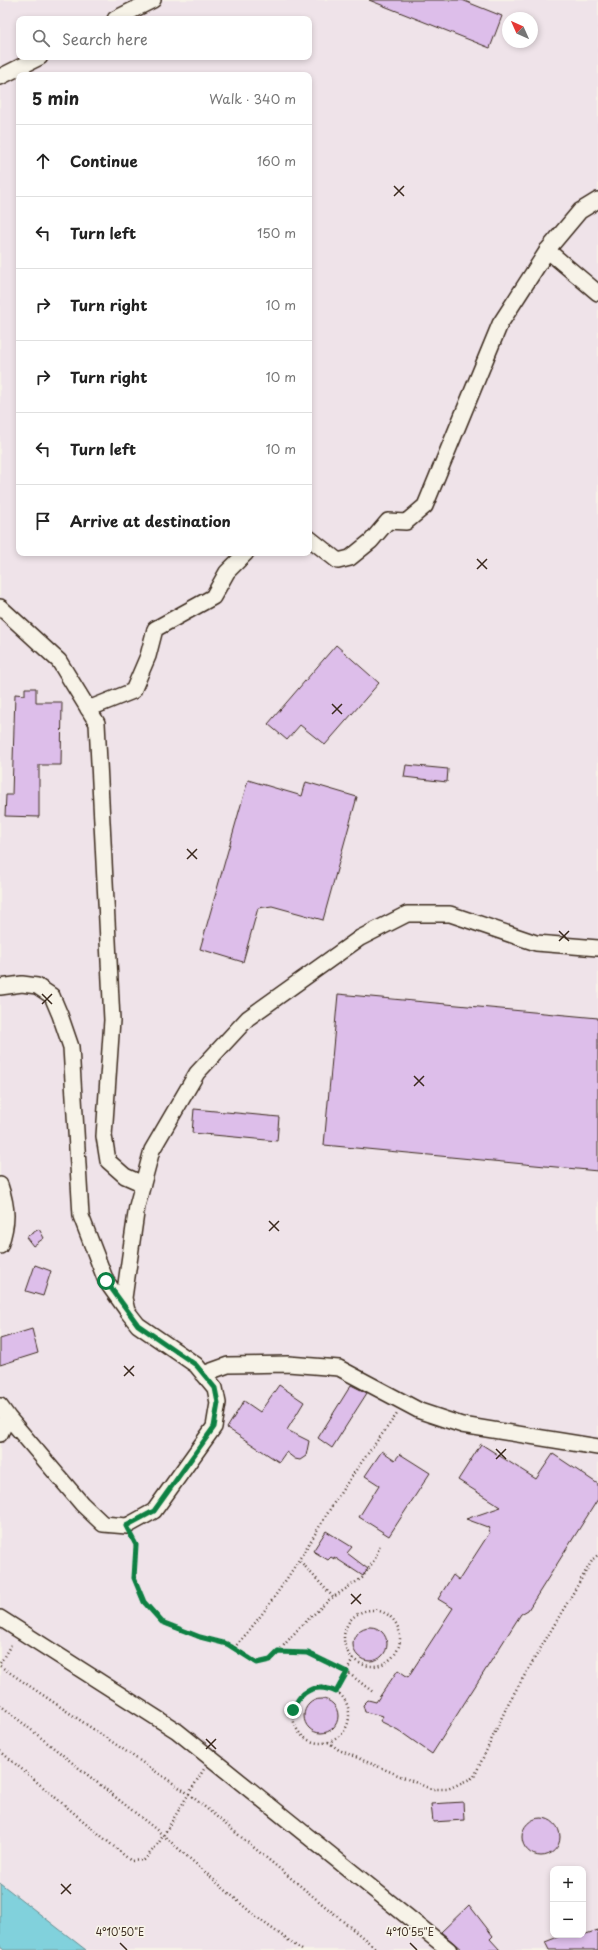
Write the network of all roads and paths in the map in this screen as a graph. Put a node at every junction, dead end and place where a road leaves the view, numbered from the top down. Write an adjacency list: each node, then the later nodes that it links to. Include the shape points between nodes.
1 (153, 0): 2 (lane)
2 (121, 16)
3 (34, 60): 4 (lane)
4 (0, 77)
5 (598, 200): 6 (lane, via 580,211)
6 (547, 250): 7 (lane); 8 (lane, via 500,324 425,506 406,522 388,521 371,541 350,558 338,561)
7 (598, 293)
8 (312, 540)
9 (243, 556): 11 (lane, via 227,572 213,597 155,629 148,656 133,691)
10 (0, 607): 11 (lane, via 59,661)
11 (88, 708): 14 (lane, via 97,722 112,1020 104,1136 108,1161 125,1176)
12 (598, 948): 14 (lane, via 536,943 450,914 407,914 360,938 248,1018 197,1073 152,1150)
13 (0, 987): 17 (lane, via 22,984 37,986 52,996 60,1015 71,1046 81,1216 106,1281)
14 (143, 1184): 17 (lane, via 137,1206 124,1298)
15 (0, 1185): 16 (lane, via 7,1205 5,1231)
16 (0, 1246)
17 (127, 1311): 18 (lane, via 138,1325 196,1365)
18 (203, 1374): 19 (lane, via 228,1364 288,1364 340,1368); 23 (lane, via 215,1388 218,1403 214,1427 154,1511)
19 (405, 1403): 22 (lane, via 420,1411 462,1425); 26 (path, via 359,1464)
20 (4, 1412): 21 (lane); 23 (lane, via 82,1504 103,1524)
21 (0, 1434)
22 (598, 1447)
23 (126, 1526): 30 (path, via 136,1545 134,1578 144,1602 162,1622)
24 (380, 1544): 27 (path, via 375,1559 362,1578)
25 (598, 1555): 38 (path, via 593,1559 509,1702 474,1777 448,1789 432,1789 338,1750)
26 (300, 1561): 27 (path); 30 (path, via 254,1626)
27 (333, 1597): 31 (path)
28 (0, 1618): 29 (lane)
29 (20, 1631): 33 (path); 40 (lane, via 178,1731)
30 (234, 1648): 31 (path, via 257,1663 270,1660)
31 (278, 1652): 34 (path, via 308,1653)
32 (353, 1659): 32 (path, via 370,1666 388,1662 399,1647 400,1638 394,1621 379,1611 370,1610 361,1612 353,1618 347,1625 344,1638 347,1652); 34 (path)
33 (0, 1664): 41 (path)
34 (347, 1672): 35 (path); 36 (path)
35 (336, 1692): 38 (path, via 343,1698 349,1715 343,1732); 38 (path, via 318,1687 310,1690 302,1694 293,1710 296,1729 302,1736 310,1741)
36 (373, 1692)
37 (0, 1705): 42 (path)
38 (328, 1742)
39 (0, 1751): 42 (path, via 132,1861 144,1860)
40 (211, 1758): 41 (path); 45 (lane)
41 (189, 1794): 42 (path); 44 (path)
42 (163, 1835): 43 (path, via 256,1917)
43 (302, 1950)
44 (378, 1950)
45 (449, 1950)

